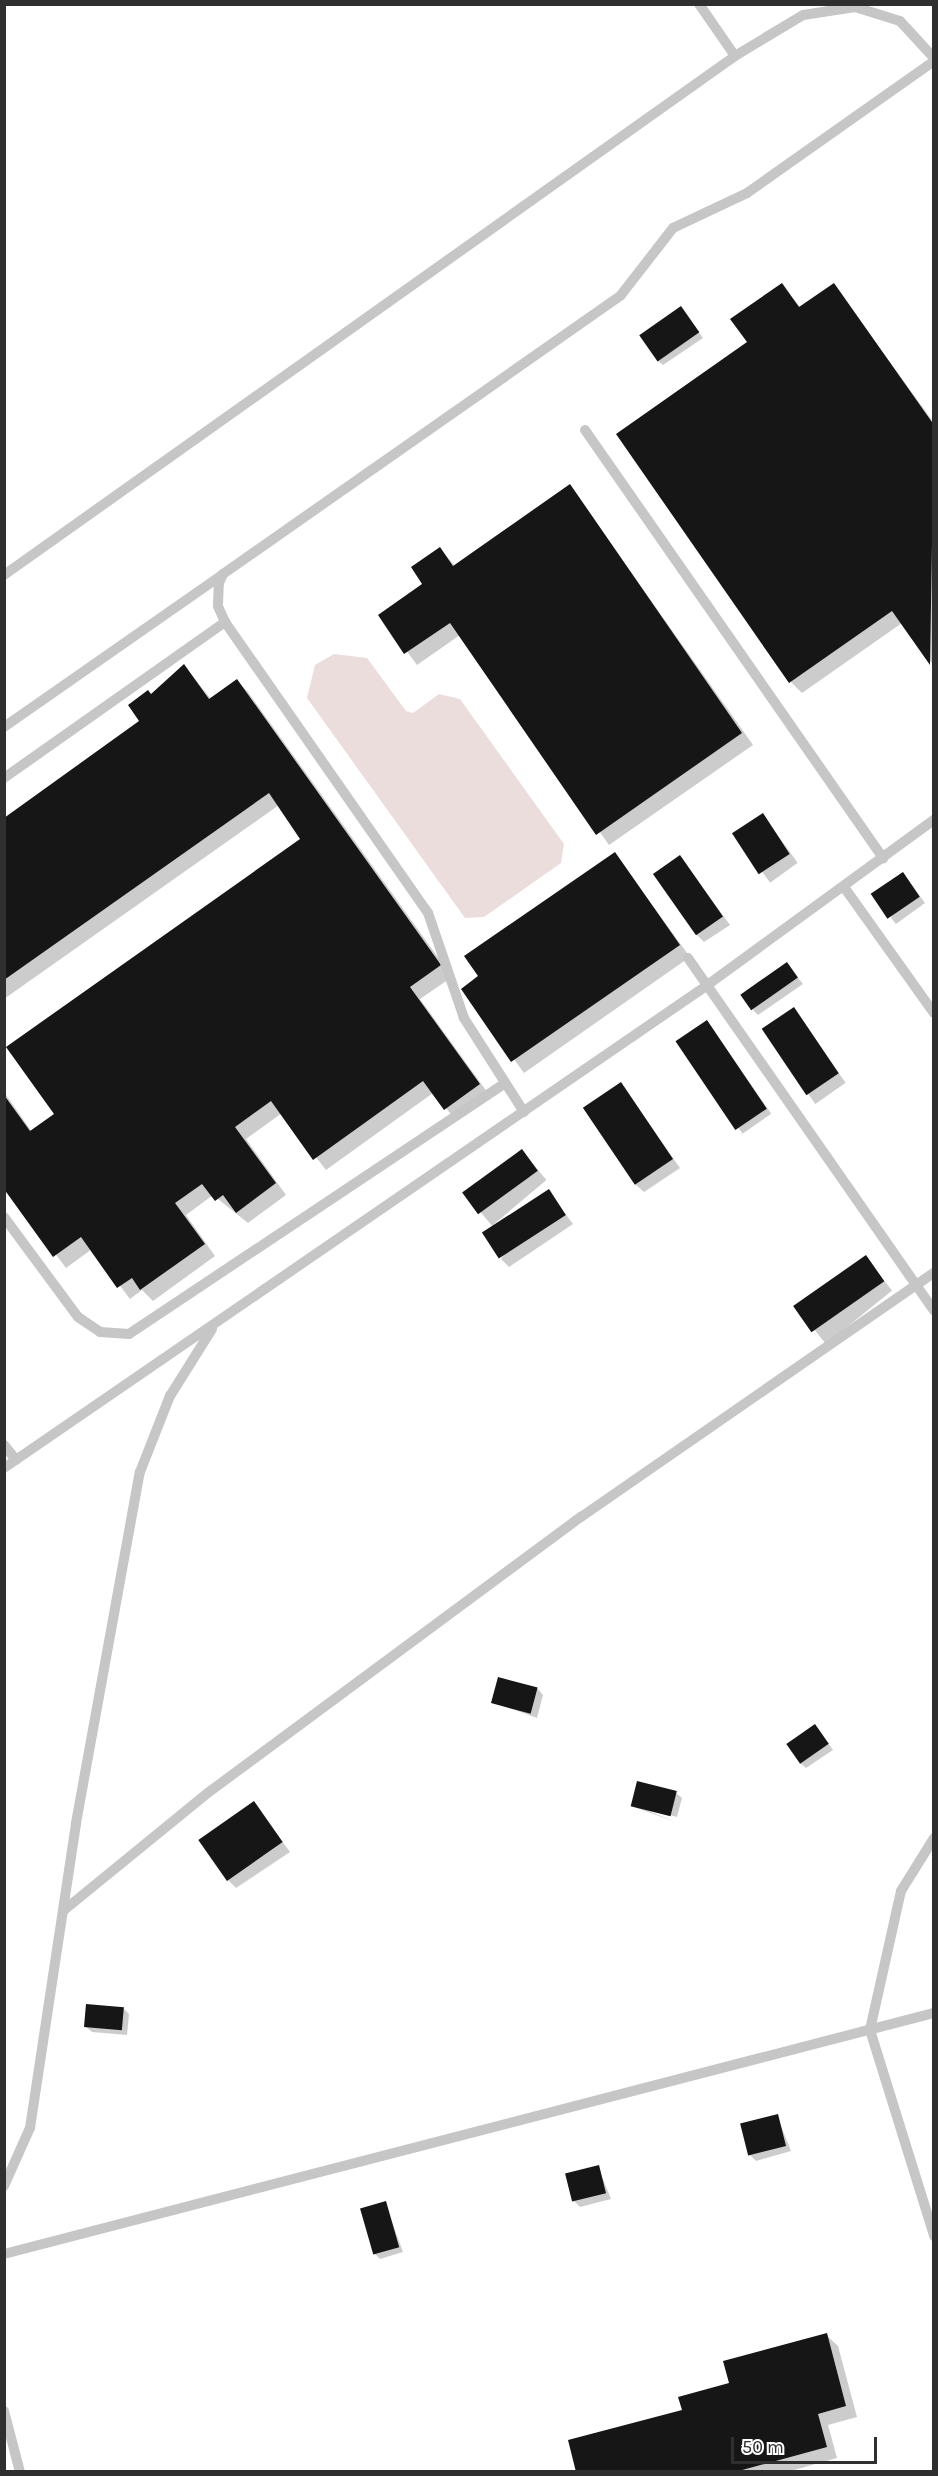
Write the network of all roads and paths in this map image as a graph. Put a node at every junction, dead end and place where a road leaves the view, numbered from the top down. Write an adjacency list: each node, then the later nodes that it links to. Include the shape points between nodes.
1 (699, 4): 2 (lane)
2 (735, 56): 3 (lane, via 803,15 855,7 900,21); 6 (lane)
3 (933, 60): 5 (lane, via 753,189 679,225 662,240 630,287)
4 (585, 430): 11 (lane)
5 (223, 574): 7 (lane, via 217,598); 8 (lane)
6 (4, 575)
7 (225, 622): 9 (lane); 16 (lane, via 428,914 464,1018)
8 (4, 727)
9 (4, 778)
10 (933, 820): 11 (lane)
11 (883, 858): 12 (lane)
12 (844, 887): 14 (lane); 15 (lane)
13 (688, 958): 14 (lane)
14 (706, 986): 17 (lane); 20 (lane)
15 (933, 1013)
16 (504, 1084): 17 (lane); 18 (lane, via 129,1334 100,1332 78,1317)
17 (524, 1112): 22 (lane)
18 (4, 1216)
19 (933, 1273): 20 (lane)
20 (916, 1286): 21 (lane); 27 (lane, via 581,1517 209,1792)
21 (933, 1311)
22 (220, 1319): 24 (lane); 27 (lane, via 178,1382 140,1472)
23 (4, 1444): 24 (lane)
24 (16, 1460): 25 (lane)
25 (4, 1468)
26 (933, 1838): 29 (lane, via 901,1891)
27 (63, 1911): 30 (lane, via 30,2128)
28 (933, 2013): 29 (lane)
29 (870, 2030): 31 (lane); 32 (lane)
30 (4, 2186)
31 (933, 2236)
32 (4, 2254)
33 (4, 2411): 34 (lane)
34 (20, 2472)

